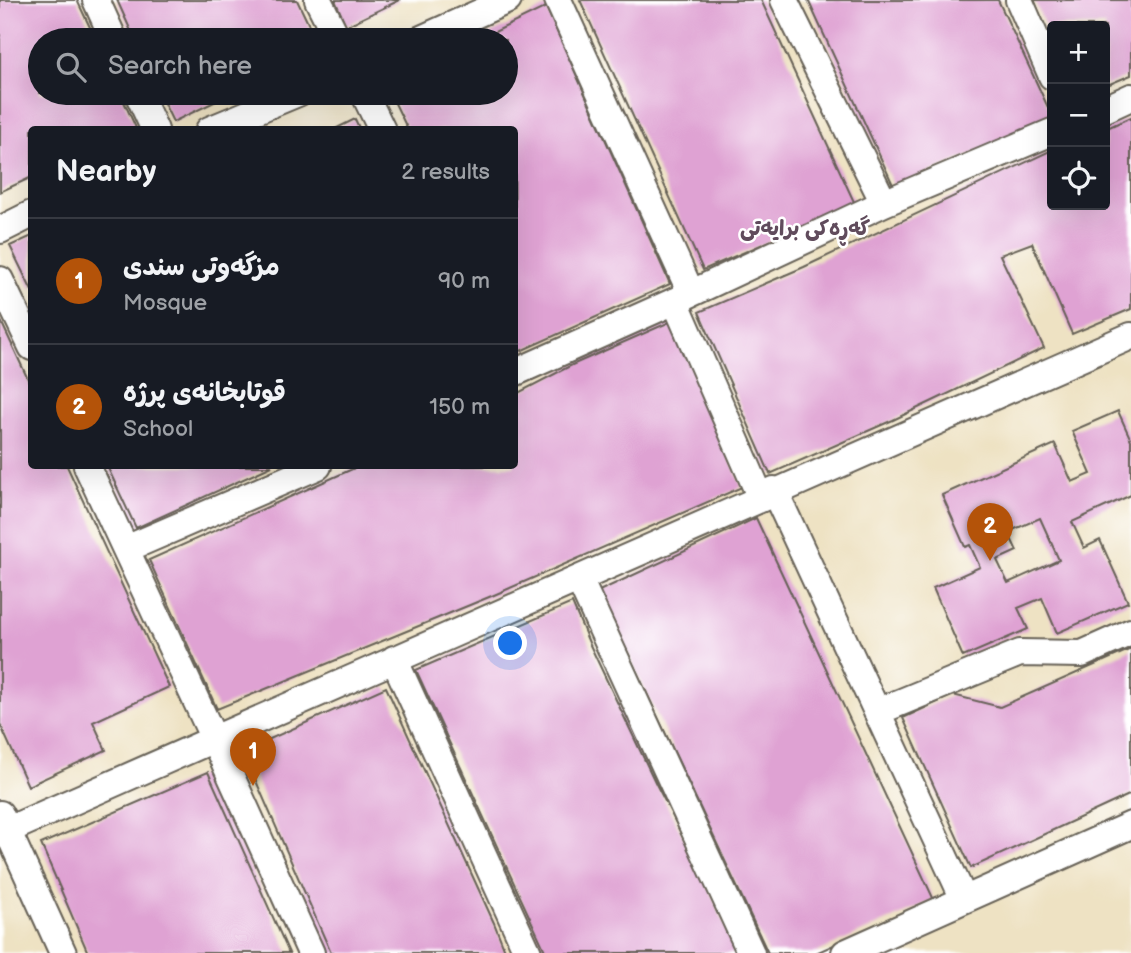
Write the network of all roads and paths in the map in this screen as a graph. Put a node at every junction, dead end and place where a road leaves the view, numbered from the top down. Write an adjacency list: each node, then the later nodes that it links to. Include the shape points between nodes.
1 (96, 0): 7 (street)
2 (318, 0): 8 (street)
3 (508, 0): 9 (street)
4 (558, 0): 24 (street)
5 (784, 0): 20 (street)
6 (1019, 0): 10 (street)
7 (109, 28)
8 (332, 28)
9 (446, 28)
10 (1047, 64)
11 (1131, 97): 15 (street)
12 (144, 105): 16 (street)
13 (269, 105): 17 (street)
14 (370, 105): 18 (street)
15 (1110, 107)
16 (153, 126)
17 (219, 126)
18 (380, 126)
19 (1047, 134): 20 (street)
20 (884, 203): 24 (street)
21 (28, 216): 22 (street)
22 (0, 230)
23 (0, 280): 26 (street)
24 (683, 297): 27 (street); 30 (street)
25 (1131, 336): 30 (street)
26 (28, 339)
27 (518, 371)
28 (88, 469): 31 (street)
29 (307, 469): 31 (street)
30 (767, 493): 32 (street); 35 (street)
31 (126, 549): 36 (street)
32 (579, 579): 34 (street); 43 (street)
33 (1131, 632): 35 (street, via 1082,654 1020,653)
34 (394, 659): 36 (street); 42 (street)
35 (877, 712): 39 (street)
36 (215, 739): 37 (street); 41 (street)
37 (4, 822): 40 (street)
38 (1131, 825): 39 (street)
39 (964, 899): 44 (street)
40 (61, 952)
41 (311, 953)
42 (528, 953)
43 (751, 953)
44 (845, 953)

